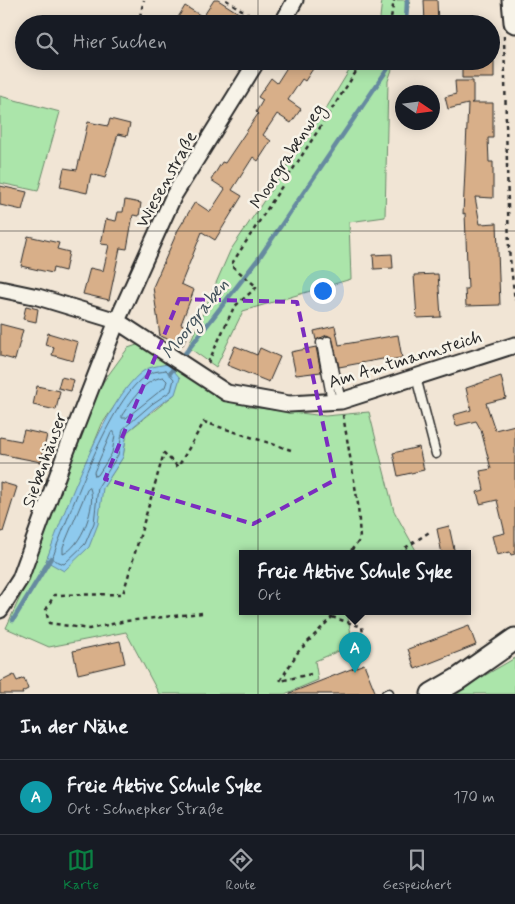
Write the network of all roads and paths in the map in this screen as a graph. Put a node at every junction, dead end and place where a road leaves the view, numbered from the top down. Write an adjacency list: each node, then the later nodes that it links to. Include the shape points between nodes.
1 (144, 0): 6 (path)
2 (226, 0): 7 (path)
3 (295, 0): 8 (street)
4 (394, 0): 9 (path)
5 (513, 0): 10 (main road)
6 (140, 15)
7 (250, 15)
8 (287, 15)
9 (392, 15)
10 (510, 27): 14 (path, via 509,250)
11 (251, 70): 15 (street, Wiesenstraße, via 174,194)
12 (357, 70): 18 (path, Moorgrabenweg, via 231,265 256,287 234,307)
13 (0, 289): 15 (street, Am Amtmannsteich)
14 (515, 300)
15 (117, 321): 18 (street, Am Amtmannsteich); 26 (street, Siebenhäuser, via 20,579)
16 (324, 342): 20 (lane)
17 (515, 345): 19 (street, Am Amtmannsteich)
18 (196, 372): 20 (street, Am Amtmannsteich, via 228,393 289,404)
19 (416, 377): 20 (street, Am Amtmannsteich); 22 (lane)
20 (337, 401): 24 (path, via 358,504 360,540)
21 (291, 450): 27 (path, via 204,422 178,467 164,453 123,594 54,595 46,610 50,623 89,629 126,621)
22 (436, 454)
23 (431, 531): 25 (path)
24 (351, 550)
25 (403, 550)
26 (0, 610)
27 (202, 613)
28 (332, 617): 30 (path, via 362,627); 31 (path, via 298,652 280,681)
29 (515, 639): 32 (main road)
30 (366, 655)
31 (312, 674)
32 (432, 694)

